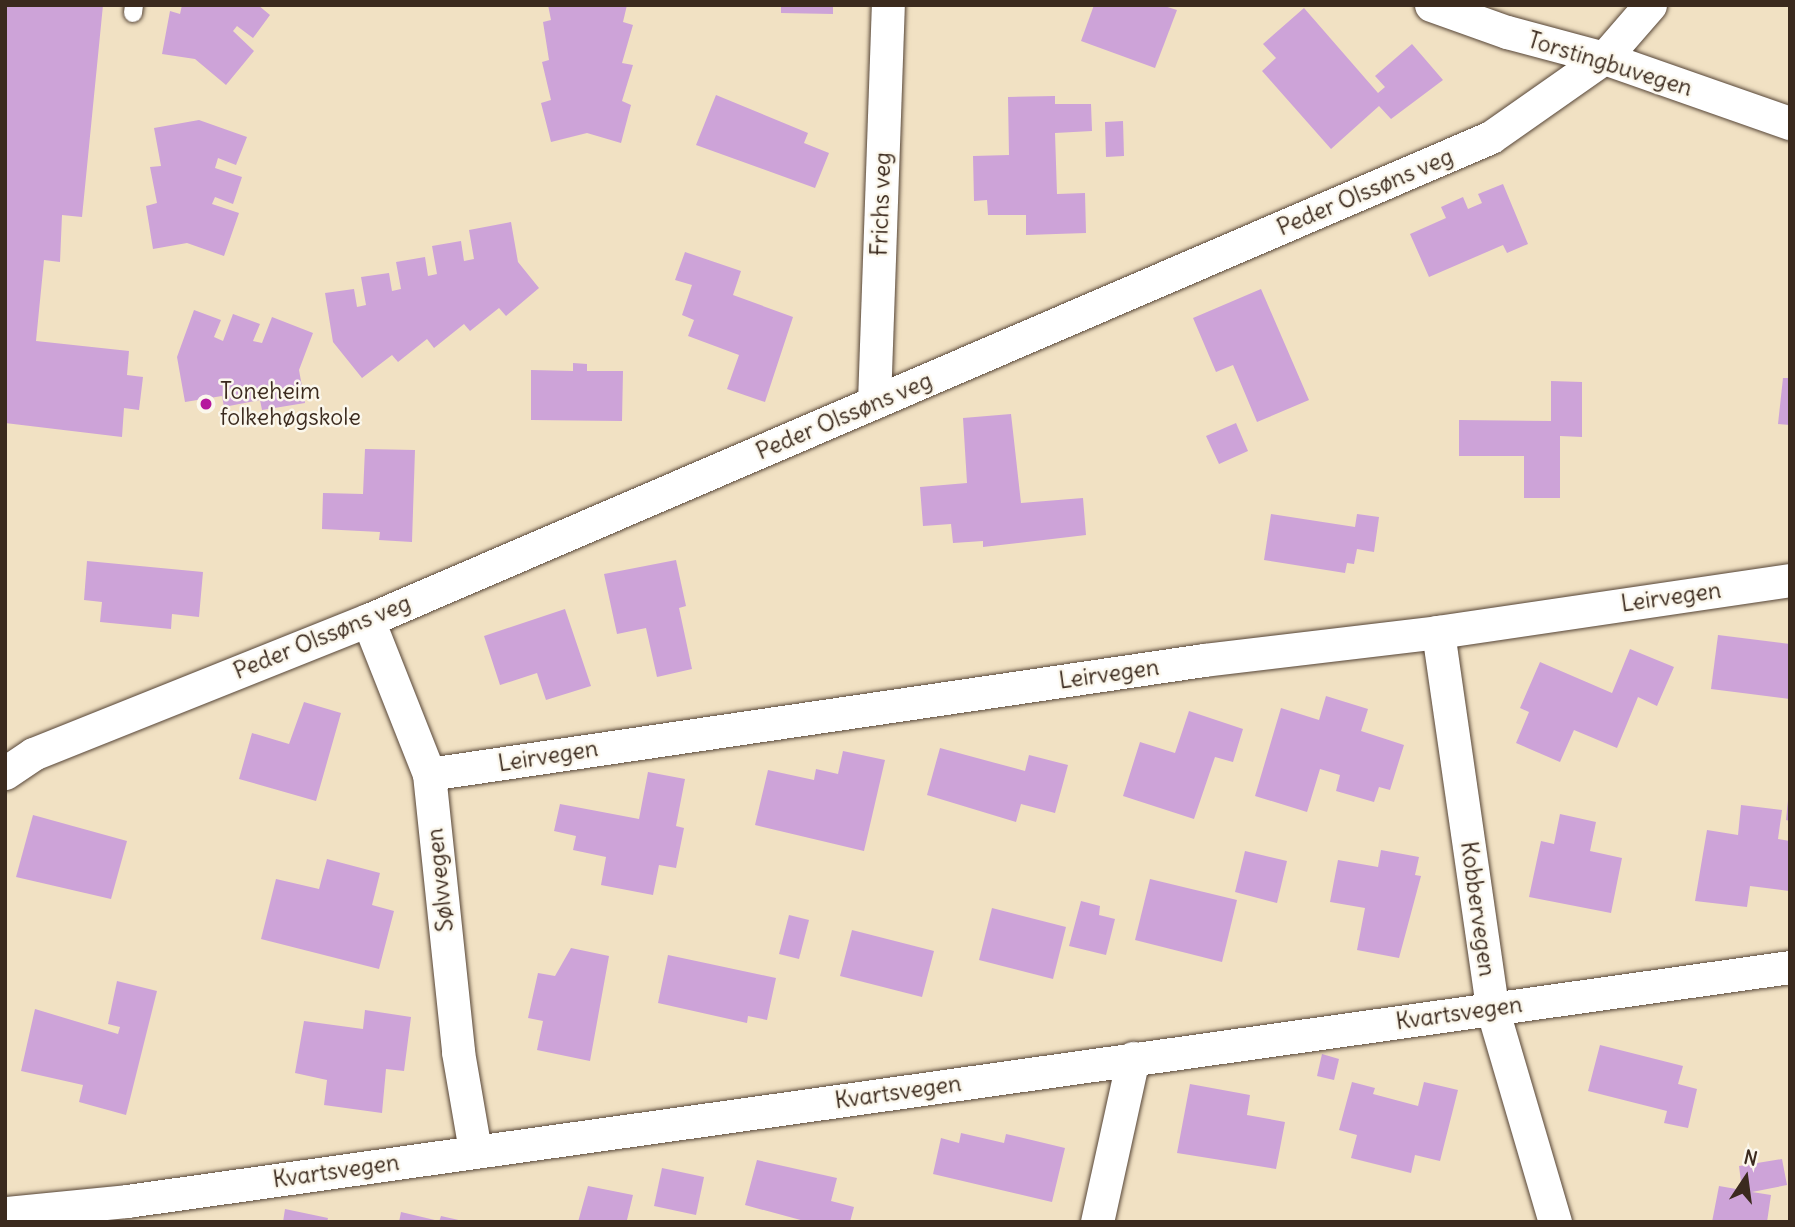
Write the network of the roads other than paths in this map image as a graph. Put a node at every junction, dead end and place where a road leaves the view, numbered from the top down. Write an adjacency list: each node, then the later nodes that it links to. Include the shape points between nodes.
1 (888, 5): 6 (street, Frichs veg)
2 (1431, 5): 4 (street, Torstingbuvegen, via 1507,32)
3 (1650, 5): 4 (street, Peder Olssøns veg)
4 (1604, 58): 5 (street, Torstingbuvegen); 6 (street, Peder Olssøns veg, via 1491,138)
5 (1790, 123)
6 (874, 402): 8 (street, Peder Olssøns veg)
7 (1790, 580): 9 (street, Leirvegen)
8 (368, 620): 10 (street, Peder Olssøns veg, via 33,754); 11 (street, Sølvvegen)
9 (1438, 632): 11 (street, Leirvegen, via 1204,660); 13 (street, Kobbervegen)
10 (5, 773)
11 (429, 774): 15 (street, Sølvvegen, via 458,1052)
12 (1790, 967): 13 (street, Kvartsvegen)
13 (1492, 1008): 14 (street, Kvartsvegen); 19 (street, Kobbervegen)
14 (1133, 1058): 15 (street, Kvartsvegen); 18 (street)
15 (475, 1150): 16 (street, Kvartsvegen)
16 (128, 1211): 17 (street, Kvartsvegen)
17 (5, 1213)
18 (1097, 1222)
19 (1555, 1222)

